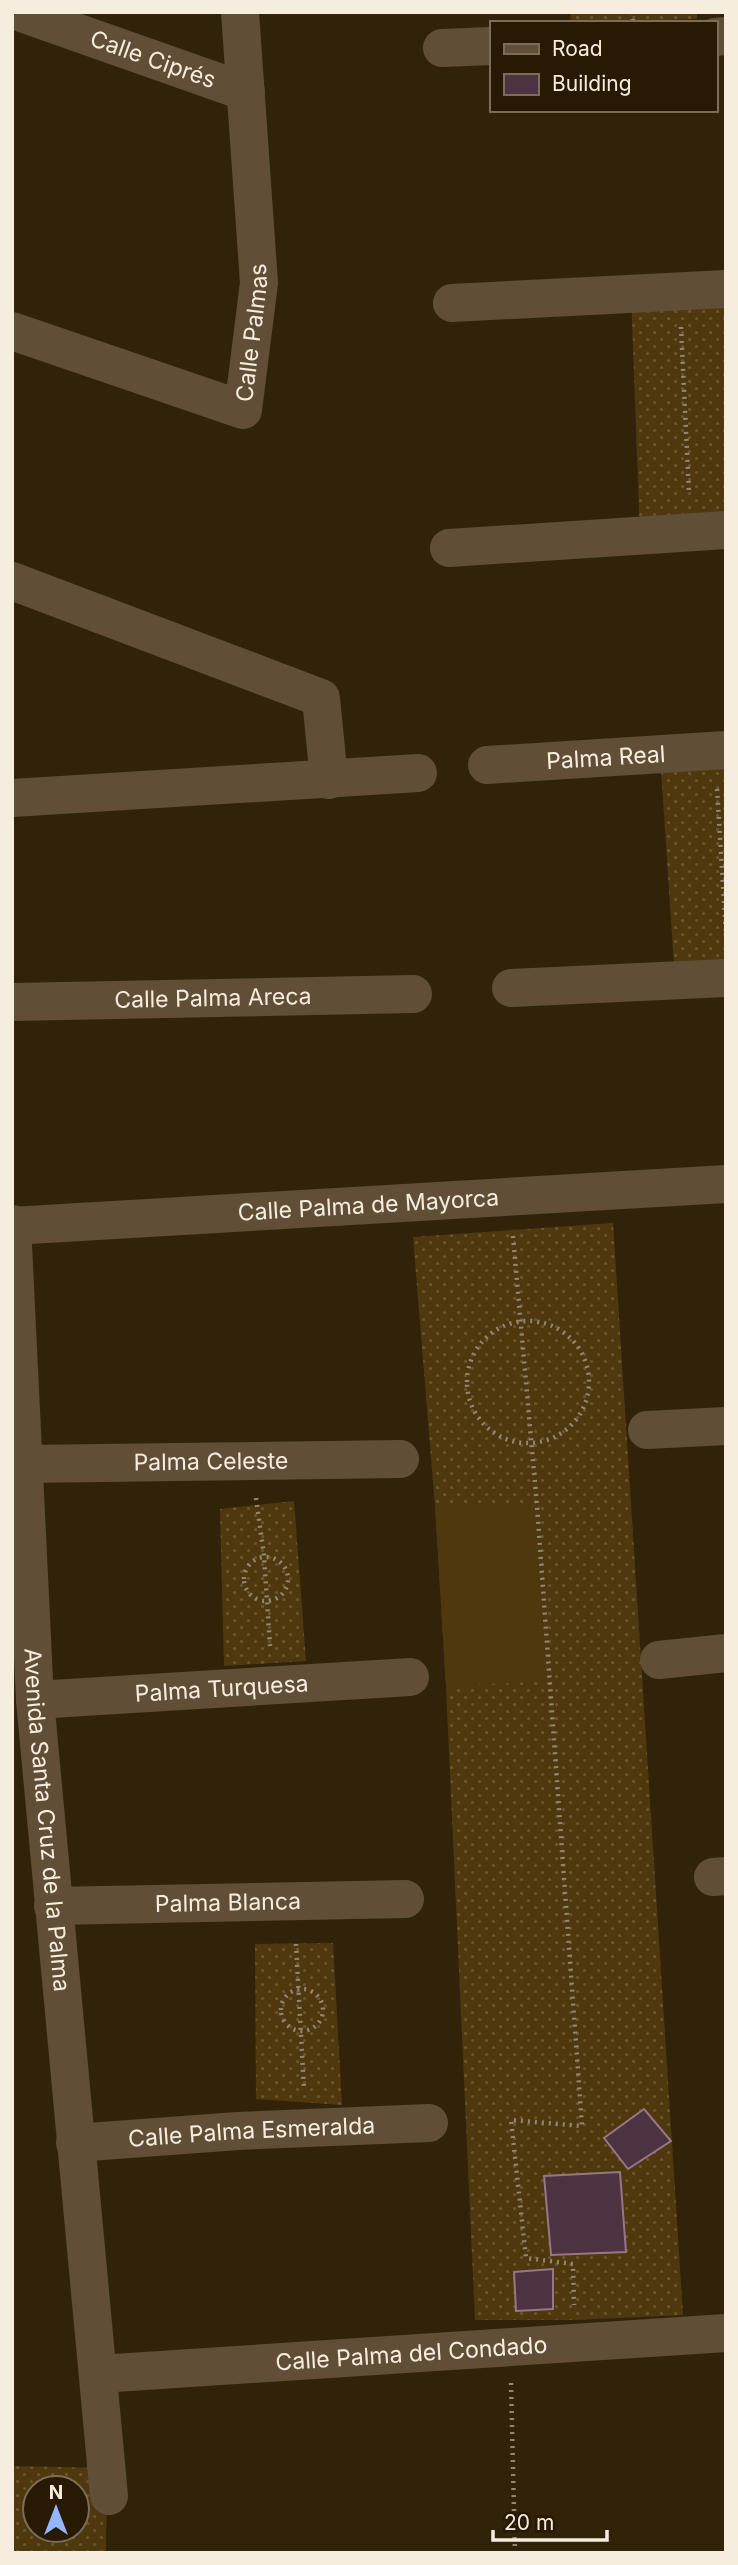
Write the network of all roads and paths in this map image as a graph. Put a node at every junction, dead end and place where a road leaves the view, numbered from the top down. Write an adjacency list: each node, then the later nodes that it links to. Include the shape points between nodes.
1 (19, 12): 5 (street, Calle Ciprés)
2 (240, 12): 5 (street, Calle Palmas)
3 (490, 46): 4 (street)
4 (442, 48)
5 (246, 92): 9 (street, Calle Palmas, via 259,283 243,410)
6 (726, 289): 7 (street)
7 (679, 292): 8 (street); 10 (path)
8 (452, 303)
9 (12, 331)
10 (708, 532): 11 (street)
11 (449, 548)
12 (12, 581): 16 (street, via 321,698)
13 (720, 750): 14 (street, Palma Real); 18 (path)
14 (487, 765)
15 (418, 773): 16 (street)
16 (329, 780): 17 (street)
17 (12, 797)
18 (726, 934)
19 (726, 978): 20 (street)
20 (511, 988)
21 (413, 994): 22 (street, Calle Palma Areca)
22 (12, 1002)
23 (726, 1184): 24 (street, Calle Palma de Mayorca)
24 (510, 1196): 25 (street, Calle Palma de Mayorca); 26 (path)
25 (12, 1225): 32 (street, Avenida Santa Cruz de la Palma)
26 (520, 1321): 29 (path); 29 (path, via 500,1327 484,1339 466,1377 468,1398 477,1416 510,1440); 29 (path, via 557,1328 573,1340 589,1374 582,1412 552,1438)
27 (726, 1426): 28 (street)
28 (647, 1430)
29 (531, 1443): 48 (path, via 582,2126 511,2120 526,2258 573,2263)
30 (400, 1459): 31 (street, Palma Celeste)
31 (251, 1461): 32 (street, Palma Celeste); 33 (path)
32 (24, 1464): 39 (street, Avenida Santa Cruz de la Palma)
33 (264, 1556): 34 (path); 34 (path, via 246,1569 244,1584 253,1597); 34 (path, via 283,1564 289,1577 281,1596)
34 (268, 1601): 38 (path)
35 (726, 1653): 36 (street)
36 (659, 1660)
37 (410, 1677): 38 (street, Palma Turquesa)
38 (272, 1686): 39 (street, Palma Turquesa)
39 (35, 1700): 41 (street, Avenida Santa Cruz de la Palma)
40 (405, 1899): 41 (street, Palma Blanca)
41 (53, 1906): 47 (street, Avenida Santa Cruz de la Palma)
42 (296, 1944): 43 (path)
43 (299, 1989): 44 (path); 44 (path, via 284,1999 281,2012 286,2024); 44 (path, via 315,1993 324,2012 318,2025)
44 (302, 2031): 45 (path)
45 (304, 2101)
46 (429, 2123): 47 (street, Calle Palma Esmeralda)
47 (75, 2143): 51 (street, Avenida Santa Cruz de la Palma)
48 (574, 2309)
49 (726, 2333): 50 (street, Calle Palma del Condado)
50 (511, 2347): 51 (street, Calle Palma del Condado); 53 (path)
51 (99, 2374): 52 (street, Avenida Santa Cruz de la Palma)
52 (109, 2496)
53 (515, 2553)

